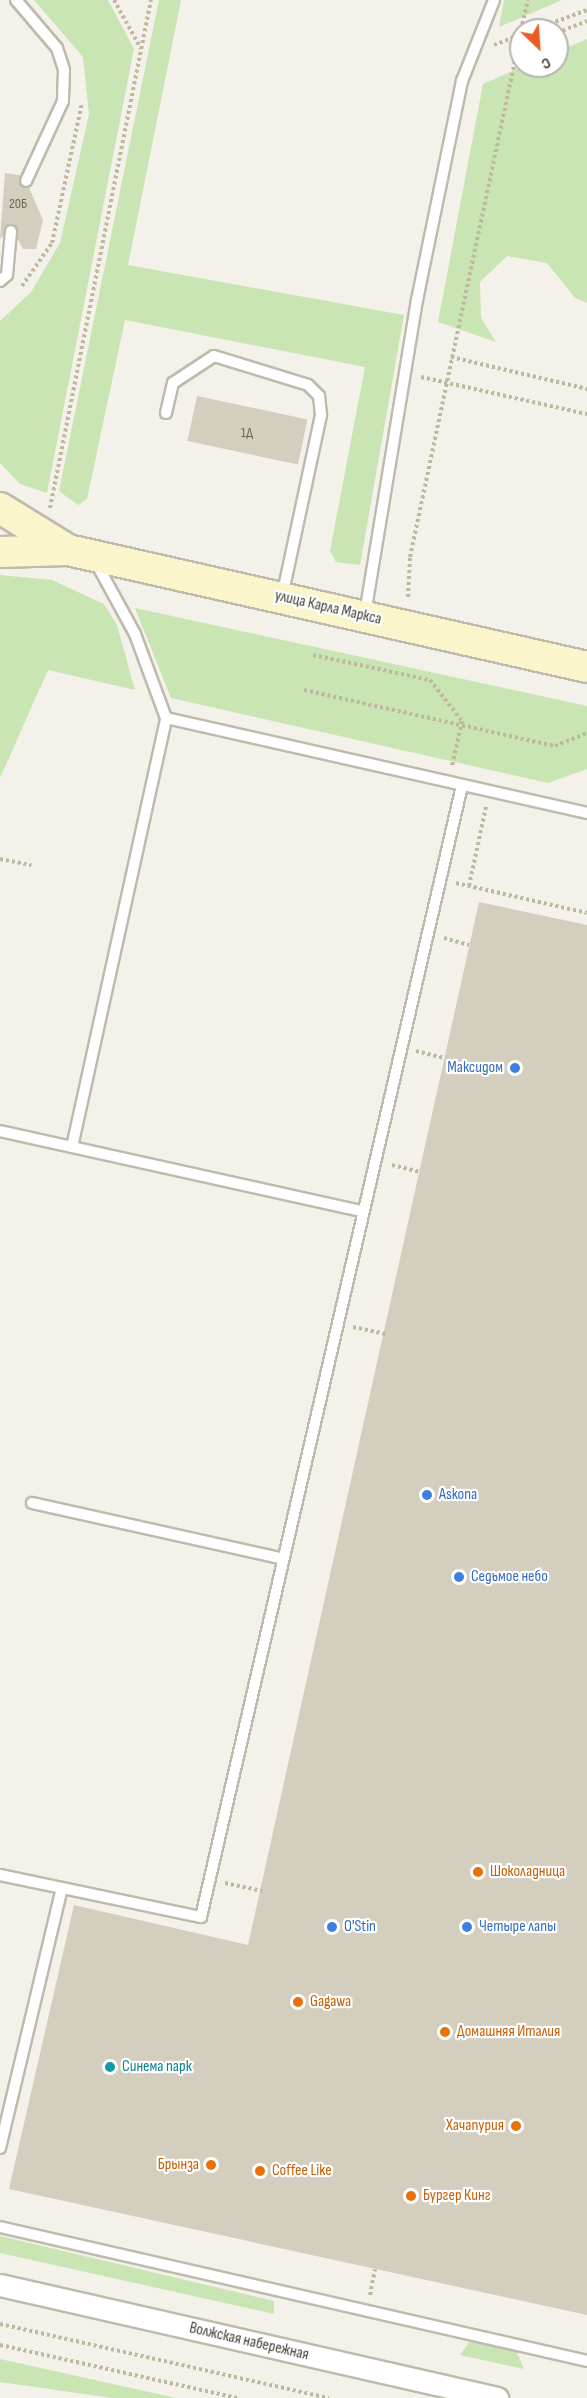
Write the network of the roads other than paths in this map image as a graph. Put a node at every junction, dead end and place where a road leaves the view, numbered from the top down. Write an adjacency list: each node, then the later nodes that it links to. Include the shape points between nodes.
1 (16, 0): 3 (lane, via 57,48 64,70 63,100)
2 (494, 0): 11 (lane, via 468,56 405,374)
3 (26, 181)
4 (11, 231): 5 (lane, via 7,275)
5 (0, 281)
6 (166, 413): 10 (lane, via 173,383 214,356 308,385 319,396 321,415)
7 (0, 508): 9 (main road)
8 (0, 552): 9 (main road)
9 (80, 553): 10 (main road, улица Карла Маркса); 13 (lane, via 135,634)
10 (282, 598): 11 (main road, улица Карла Маркса)
11 (365, 616): 12 (main road, улица Карла Маркса)
12 (587, 667)
13 (166, 718): 14 (lane); 17 (lane)
14 (462, 786): 15 (lane); 18 (lane)
15 (584, 809)
16 (0, 1131): 17 (lane)
17 (72, 1147): 18 (lane)
18 (361, 1211): 20 (lane)
19 (32, 1503): 20 (lane)
20 (280, 1558): 22 (lane, via 201,1917)
21 (0, 1875): 22 (lane)
22 (62, 1888): 23 (lane)
23 (0, 2148)
24 (0, 2227): 26 (lane)
25 (0, 2285): 27 (street, Волжская набережная)
26 (587, 2361)
27 (497, 2398)

